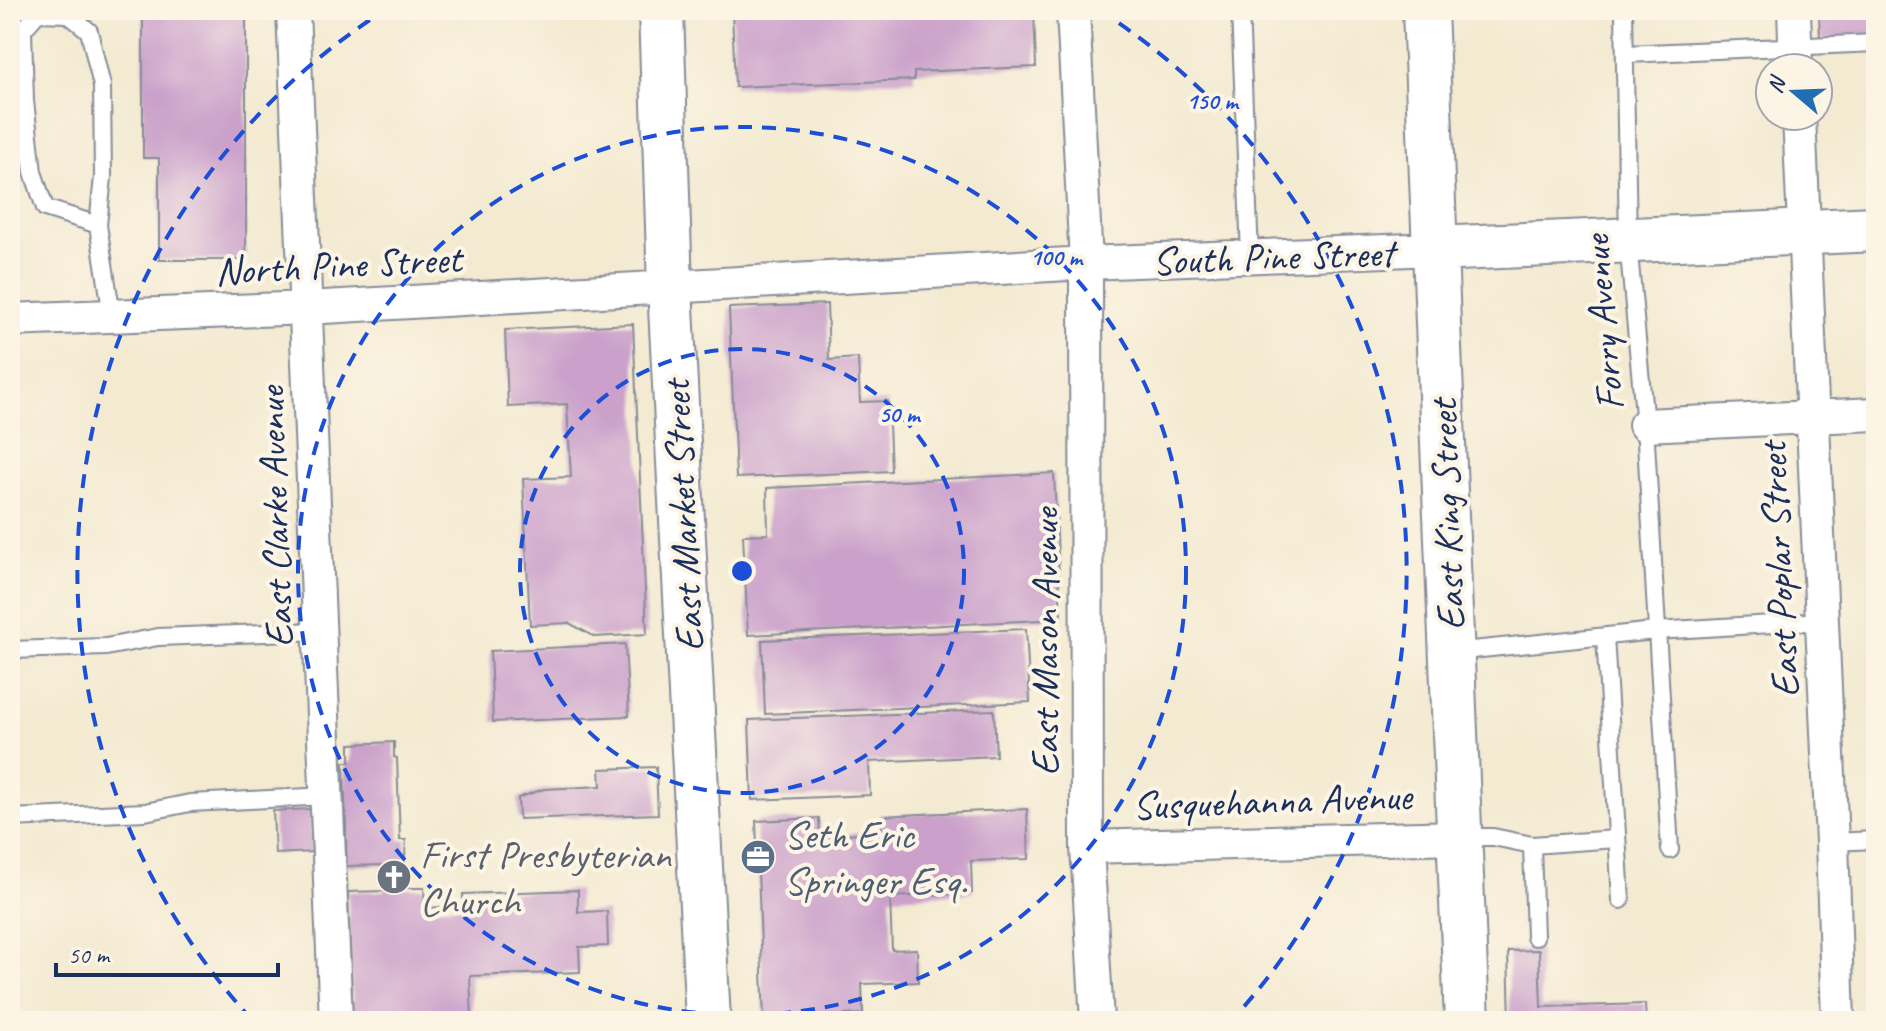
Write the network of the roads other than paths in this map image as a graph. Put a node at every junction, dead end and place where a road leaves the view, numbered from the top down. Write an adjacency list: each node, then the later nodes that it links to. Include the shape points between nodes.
1 (293, 10): 25 (street, East Clarke Avenue)
2 (661, 10): 24 (street, East Market Street)
3 (1073, 10): 23 (street, East Mason Avenue)
4 (1240, 10): 22 (lane)
5 (1425, 10): 21 (street, East King Street)
6 (1624, 10): 12 (lane, Forry Avenue)
7 (1794, 10): 10 (street)
8 (38, 11): 15 (lane, via 23,30); 17 (lane, via 68,14 89,31 102,86)
9 (1876, 43): 11 (lane)
10 (1796, 52)
11 (1828, 52)
12 (1626, 54): 13 (lane); 20 (lane, Forry Avenue)
13 (1754, 57)
14 (10, 123): 15 (lane)
15 (28, 123): 17 (lane, via 33,172 45,208)
16 (1800, 132): 19 (street, East Poplar Street)
17 (98, 225): 26 (lane)
18 (1876, 229): 19 (street, South Pine Street)
19 (1804, 233): 20 (street, South Pine Street); 29 (street, East Poplar Street)
20 (1628, 242): 21 (street, South Pine Street); 30 (lane, Forry Avenue)
21 (1435, 249): 22 (street, South Pine Street); 36 (street, East King Street)
22 (1250, 256): 23 (street, South Pine Street)
23 (1086, 263): 24 (street, South Pine Street); 44 (street, East Mason Avenue)
24 (670, 288): 25 (street, North Pine Street); 49 (street, East Market Street)
25 (307, 308): 26 (street, North Pine Street); 32 (street, East Clarke Avenue)
26 (112, 316): 27 (street, North Pine Street)
27 (10, 320)
28 (1876, 414): 29 (street)
29 (1813, 417): 30 (street); 31 (street, East Poplar Street)
30 (1645, 425): 33 (lane, Forry Avenue)
31 (1822, 621): 33 (lane); 42 (street, East Poplar Street)
32 (320, 631): 35 (lane); 37 (street, East Clarke Avenue)
33 (1655, 631): 34 (lane); 45 (lane, Forry Avenue)
34 (1605, 636): 36 (lane); 40 (lane)
35 (10, 650)
36 (1452, 652): 39 (street, East King Street)
37 (327, 796): 38 (lane); 48 (street, East Clarke Avenue)
38 (10, 818)
39 (1459, 837): 43 (lane); 44 (street, Susquehanna Avenue); 51 (street, East King Street)
40 (1616, 839): 43 (lane); 46 (lane)
41 (1876, 840): 42 (lane)
42 (1832, 842): 52 (street, East Poplar Street)
43 (1532, 845): 47 (lane)
44 (1087, 847): 50 (street, East Mason Avenue)
45 (1670, 850)
46 (1621, 900)
47 (1535, 937)
48 (336, 1021)
49 (708, 1021)
50 (1097, 1021)
51 (1467, 1021)
52 (1838, 1021)

